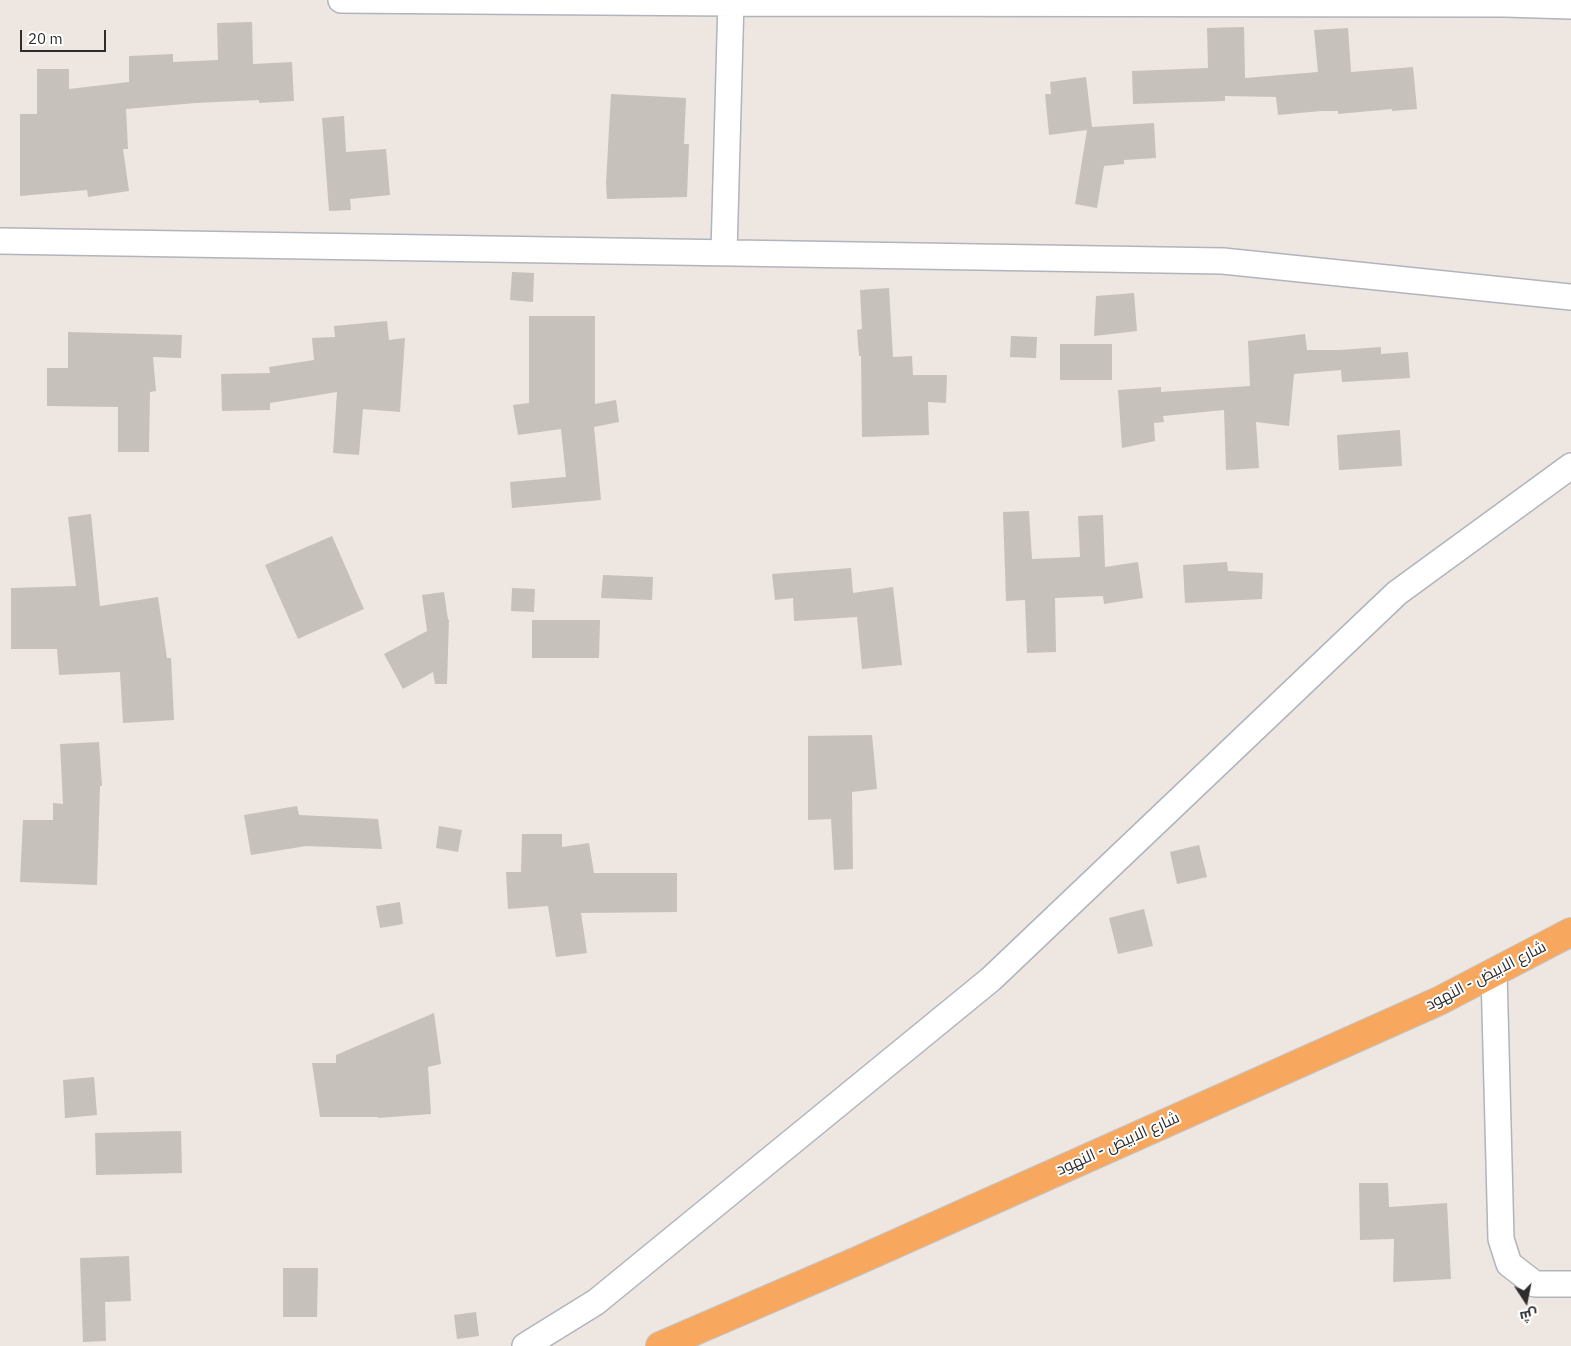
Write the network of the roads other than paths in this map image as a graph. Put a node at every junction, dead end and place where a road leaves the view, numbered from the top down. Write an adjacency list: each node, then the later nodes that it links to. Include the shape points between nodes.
1 (342, 0): 2 (street)
2 (731, 2): 3 (street); 5 (street)
3 (1571, 6)
4 (0, 240): 5 (street)
5 (724, 253): 6 (street, via 1223,261)
6 (1571, 297)
7 (1571, 466): 11 (street, via 1398,593 991,978 596,1302)
8 (1571, 932): 9 (highway, شارع الابيض - النهود)
9 (1494, 972): 10 (street, via 1501,1239 1509,1264 1535,1284); 12 (highway, شارع الابيض - النهود, via 1430,1005)
10 (1571, 1284)
11 (525, 1346)
12 (660, 1346)

